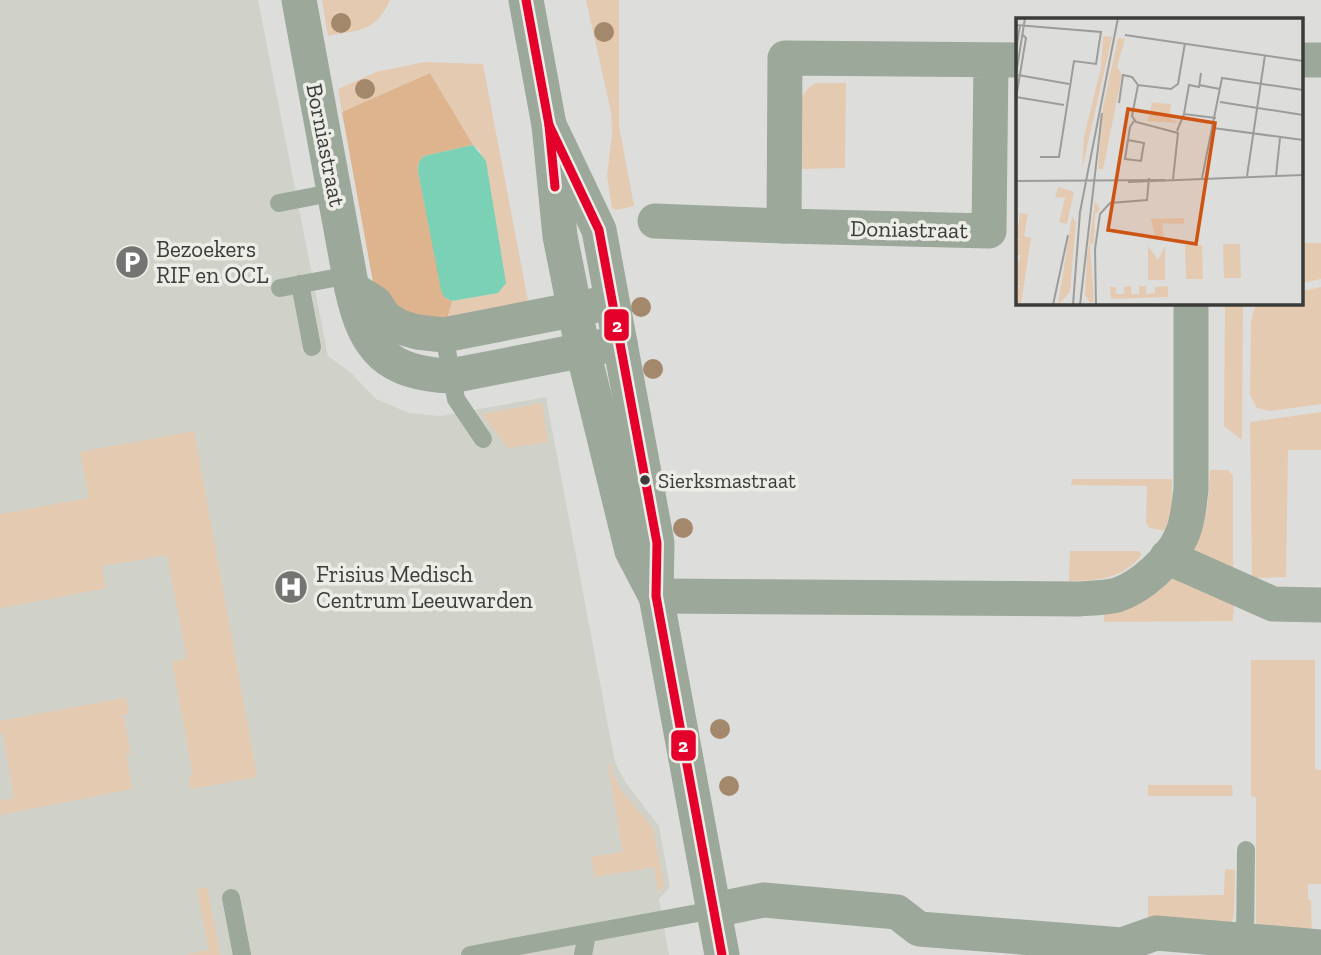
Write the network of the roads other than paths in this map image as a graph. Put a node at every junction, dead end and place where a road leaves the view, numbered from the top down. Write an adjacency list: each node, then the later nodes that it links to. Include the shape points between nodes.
1 (299, 0): 5 (street, Borniastraat)
2 (526, 0): 4 (street)
3 (1005, 60): 8 (street, Doniastraat, via 989,231); 8 (street, Doniastraat, via 785,58)
4 (549, 124): 12 (street, via 599,230); 14 (street)
5 (335, 192): 6 (lane); 9 (street, Borniastraat)
6 (279, 203)
7 (655, 221): 8 (street, Doniastraat)
8 (785, 226)
9 (351, 282): 10 (lane); 15 (street, via 385,318 400,327); 19 (street, Borniastraat, via 358,316 370,342 384,356 410,370)
10 (300, 284): 11 (lane); 17 (lane)
11 (280, 288)
12 (612, 302): 14 (street); 16 (street)
13 (1191, 304): 21 (street, via 1191,489 1180,539)
14 (574, 310): 15 (street); 18 (street)
15 (444, 335): 19 (lane)
16 (620, 343): 18 (street, Borniastraat); 22 (street, via 657,543)
17 (312, 347)
18 (583, 351): 19 (street, Borniastraat); 22 (street, via 632,551)
19 (452, 376): 20 (lane, via 456,399)
20 (483, 439)
21 (1167, 557): 22 (street, via 1131,589 1107,597); 23 (street, via 1273,604)
22 (656, 596): 26 (street)
23 (1321, 605)
24 (1245, 850): 28 (lane)
25 (232, 898): 30 (lane)
26 (714, 911): 27 (lane); 28 (street, via 764,900 897,912 919,929 1122,945 1156,933); 33 (street)
27 (587, 934): 31 (lane); 32 (lane)
28 (1255, 946): 29 (street)
29 (1321, 947)
30 (242, 955)
31 (470, 955)
32 (583, 955)
33 (722, 955)

